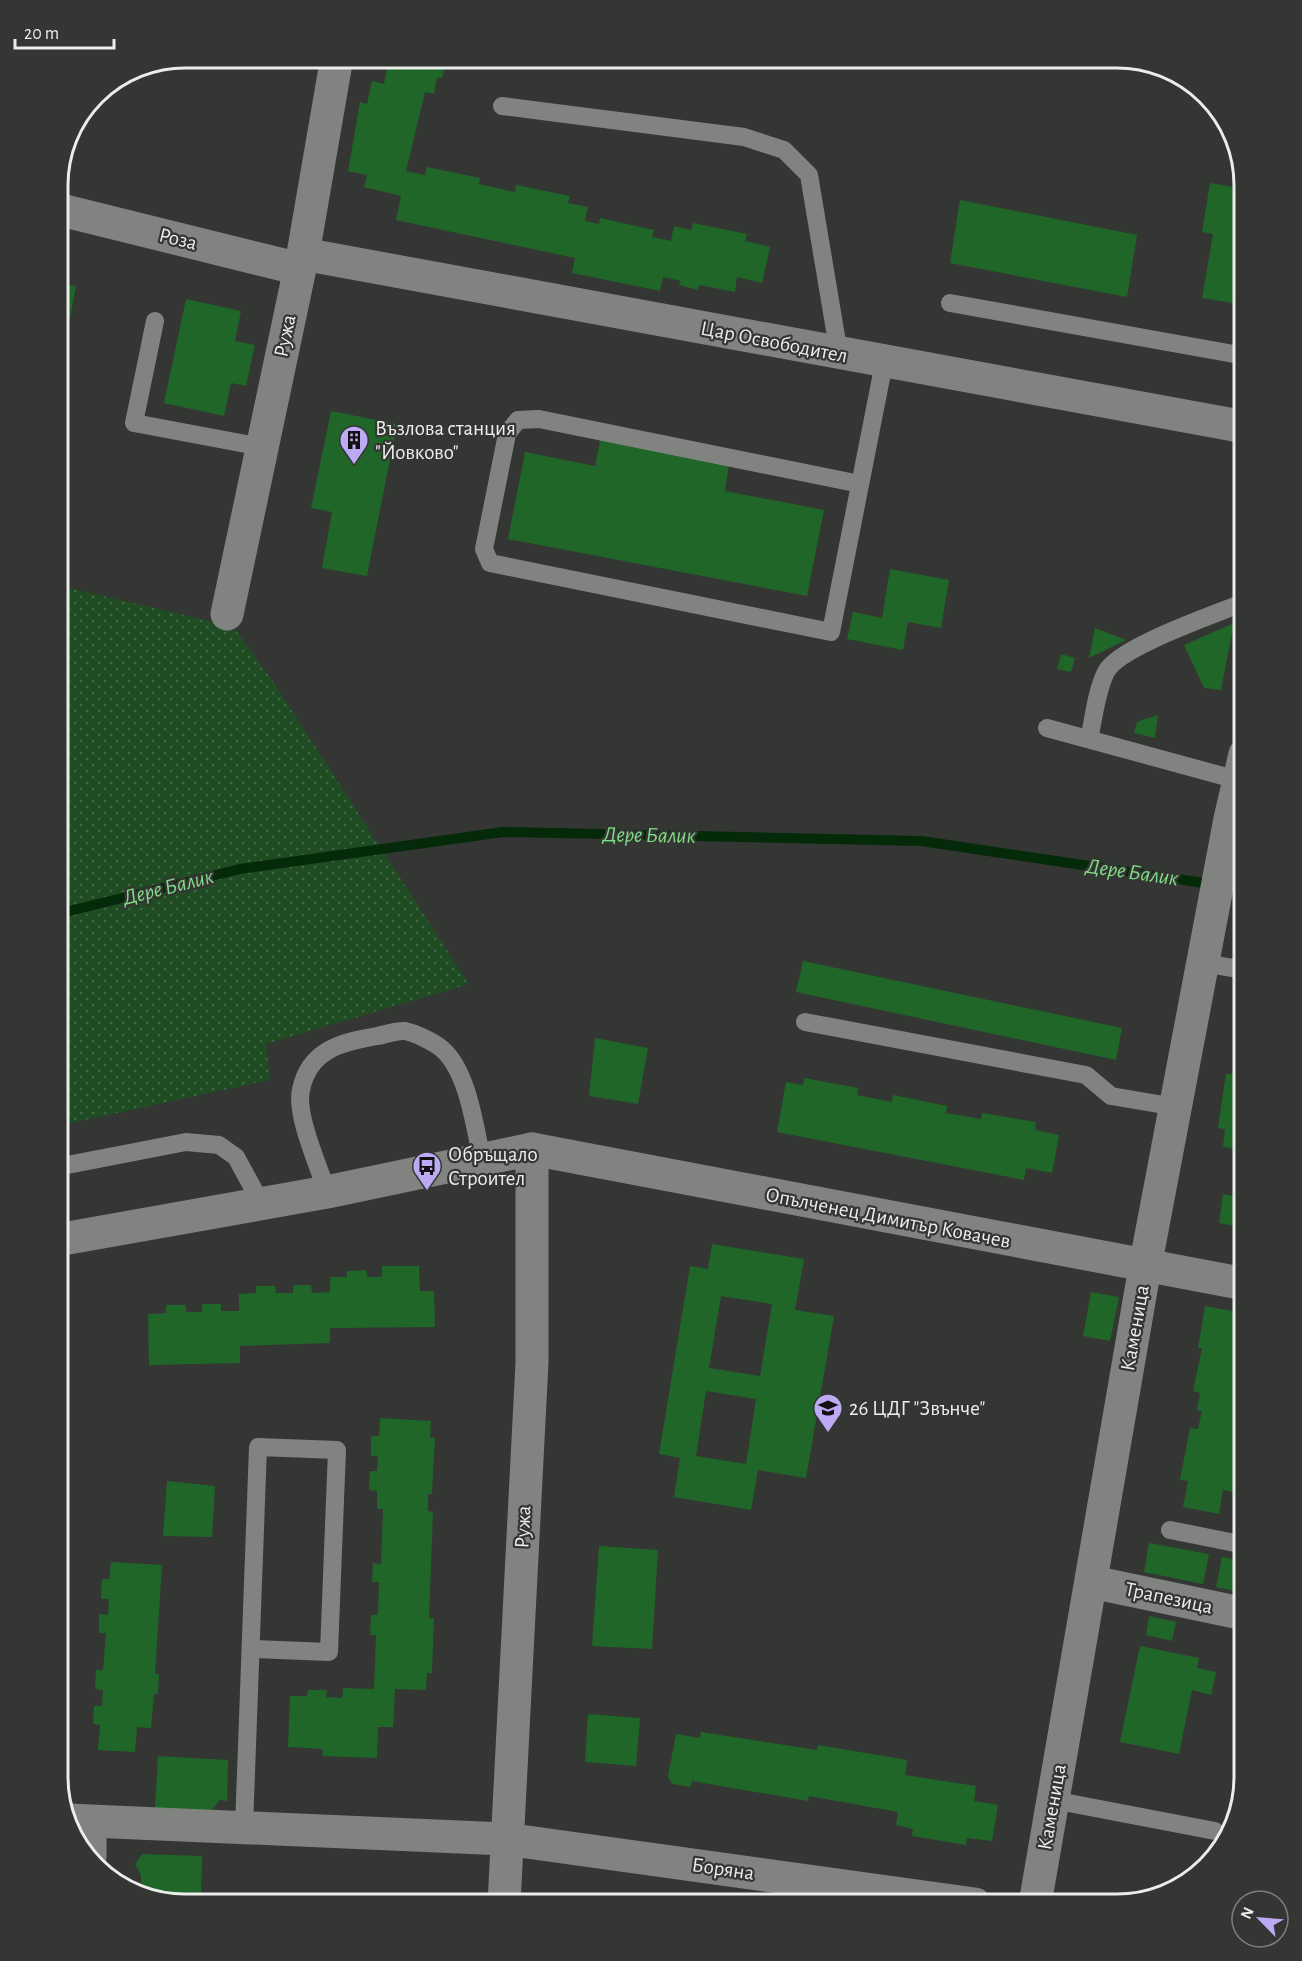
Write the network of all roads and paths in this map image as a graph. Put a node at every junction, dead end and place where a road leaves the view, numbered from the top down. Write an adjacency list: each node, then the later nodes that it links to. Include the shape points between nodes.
1 (335, 68): 4 (street, Ружа)
2 (502, 106): 7 (lane, via 744,137 784,150 808,175)
3 (68, 211): 4 (street, Роза)
4 (301, 261): 7 (street, Цар Освободител); 11 (street, Ружа)
5 (950, 303): 8 (lane)
6 (155, 321): 11 (lane, via 135,423)
7 (838, 354): 9 (street, Цар Освободител)
8 (1234, 354)
9 (884, 363): 10 (street, Цар Освободител); 12 (lane)
10 (1234, 426)
11 (262, 447): 14 (street, Ружа)
12 (860, 484): 12 (lane, via 539,419 518,420 507,434 484,549 490,563 831,632)
13 (1234, 607): 16 (lane, via 1113,660 1105,672)
14 (227, 614)
15 (1047, 728): 16 (lane)
16 (1089, 739): 17 (lane)
17 (1234, 770)
18 (1234, 805): 19 (street, Каменица)
19 (1204, 955): 20 (lane); 22 (street, Каменица)
20 (1234, 966)
21 (805, 1022): 22 (lane, via 1086,1075 1111,1096)
22 (1176, 1107): 29 (street, Каменица)
23 (532, 1149): 24 (street); 29 (street, Опълченец Димитър Ковачев); 41 (street, Ружа, via 532,1363)
24 (482, 1160): 26 (street); 26 (lane, via 457,1067 442,1049 404,1031 339,1043 310,1068 300,1090 302,1113)
25 (68, 1165): 27 (lane, via 186,1142 219,1145 236,1157)
26 (327, 1192): 27 (street)
27 (261, 1203): 28 (street)
28 (68, 1238)
29 (1145, 1267): 30 (street, Опълченец Димитър Ковачев); 33 (street, Каменица)
30 (1234, 1282)
31 (1170, 1530): 32 (lane)
32 (1234, 1543)
33 (1092, 1582): 34 (street, Трапезица); 36 (street, Каменица)
34 (1234, 1612)
35 (251, 1650): 35 (lane, via 329,1652 337,1450 258,1447); 38 (lane)
36 (1053, 1800): 39 (lane); 44 (street, Каменица)
37 (79, 1820): 38 (street, Боряна); 40 (street)
38 (244, 1827): 41 (street, Боряна)
39 (1215, 1832)
40 (84, 1836)
41 (505, 1839): 42 (street, Ружа); 43 (street, Боряна)
42 (504, 1893)
43 (901, 1894)
44 (1037, 1894)

